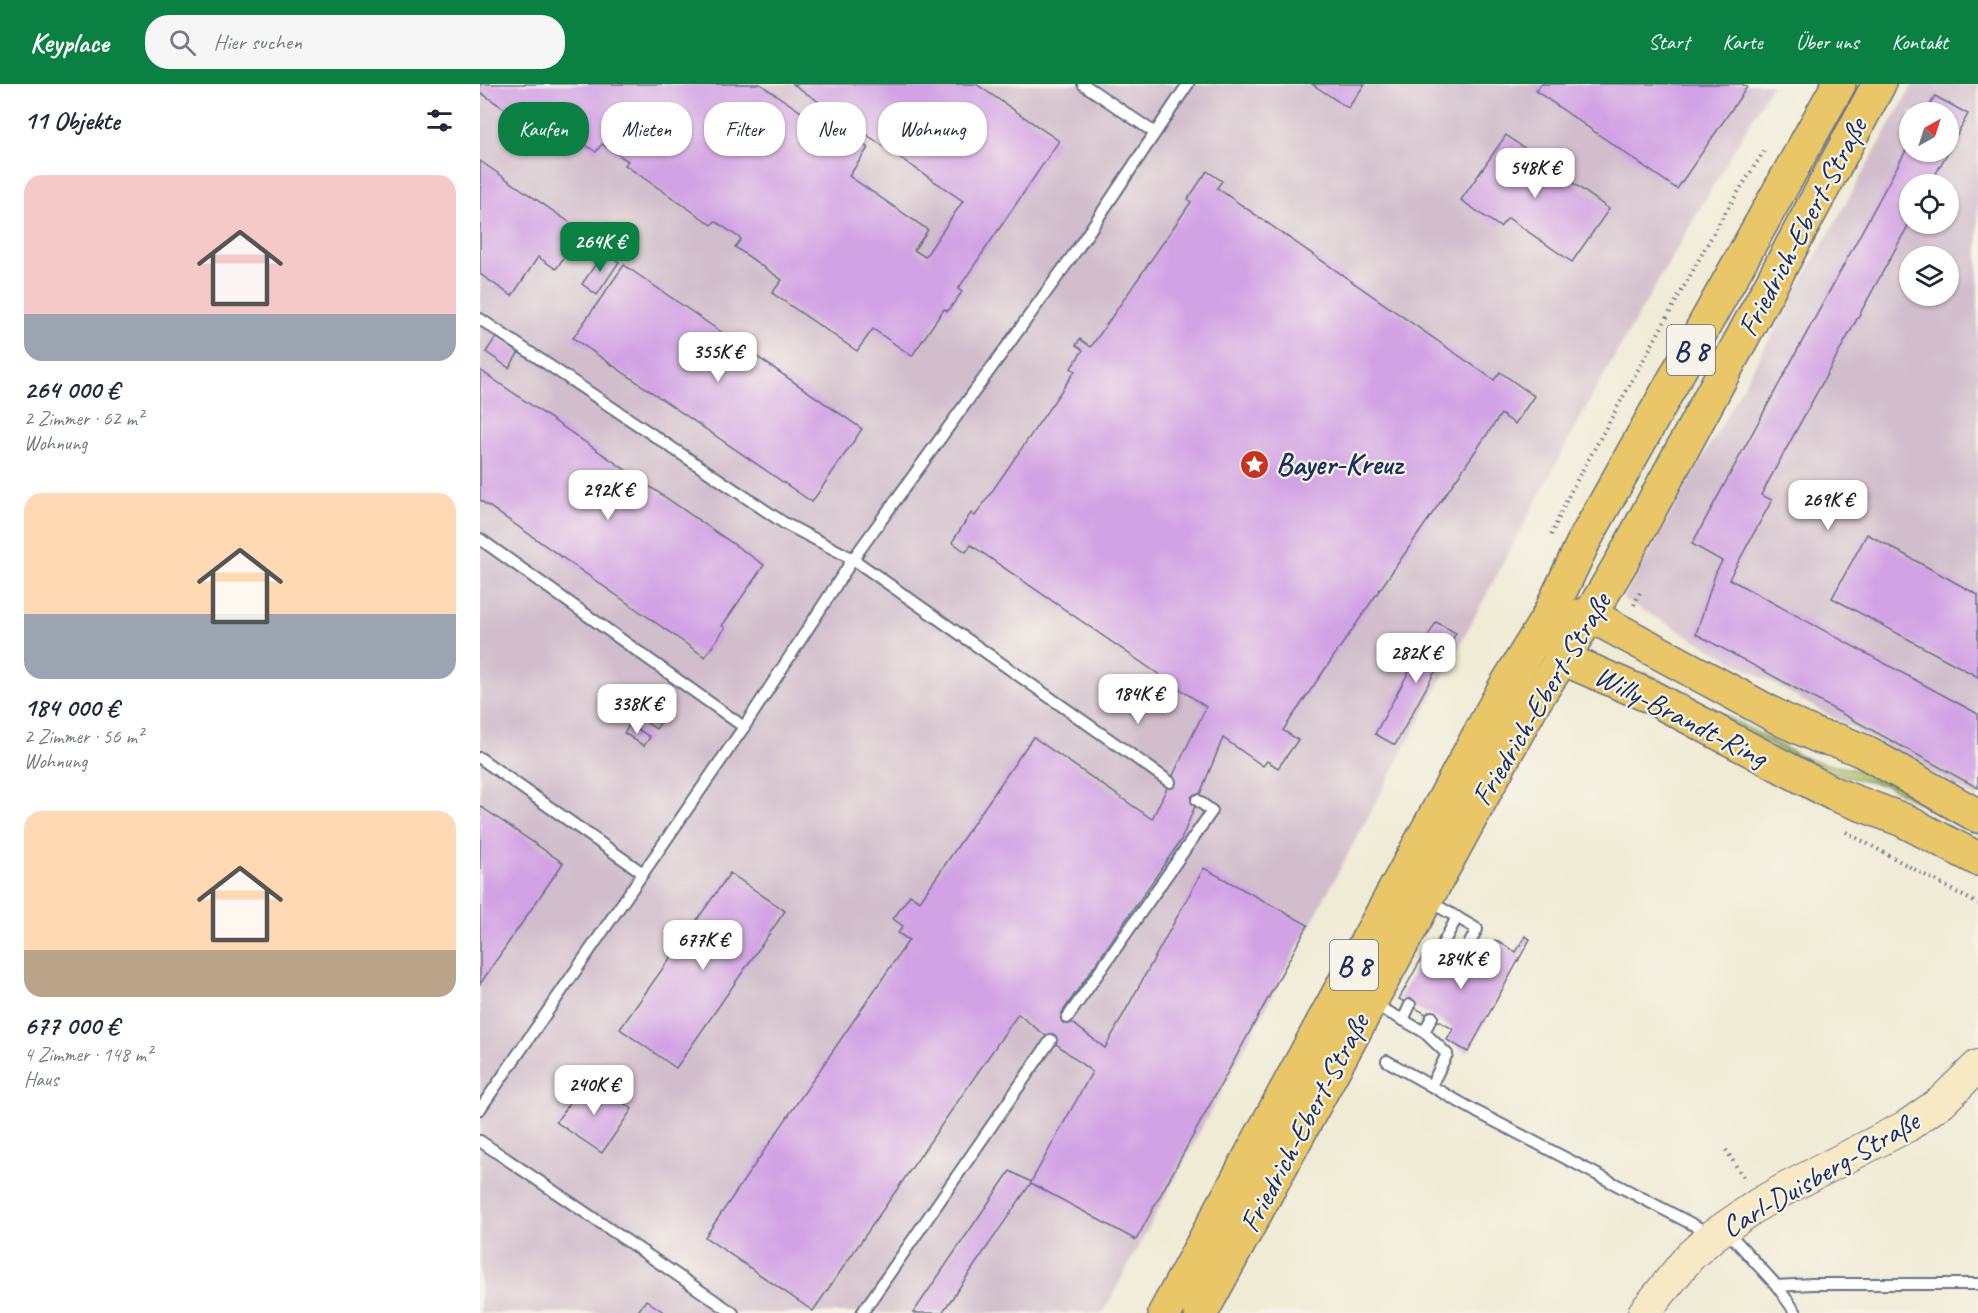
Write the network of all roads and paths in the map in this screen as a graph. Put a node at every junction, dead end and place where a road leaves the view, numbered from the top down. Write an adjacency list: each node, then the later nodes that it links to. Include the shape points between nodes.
1 (1083, 84): 5 (lane)
2 (1188, 84): 5 (lane)
3 (1839, 84): 12 (main road, Friedrich-Ebert-Straße / B 8, via 1584,542)
4 (1879, 84): 11 (main road, Friedrich-Ebert-Straße / B 8)
5 (1155, 133): 10 (lane, via 1076,251)
6 (1772, 140): 8 (path, via 1723,216 1570,493)
7 (480, 319): 10 (lane, via 784,523)
8 (1551, 537)
9 (480, 539): 14 (lane)
10 (853, 559): 14 (lane); 16 (lane)
11 (1590, 615): 12 (main road, Willy-Brandt-Ring); 13 (main road, Friedrich-Ebert-Straße / B 8); 18 (main road, Willy-Brandt-Ring, via 1785,721 1863,751)
12 (1547, 619): 13 (main road, Willy-Brandt-Ring); 45 (main road, Friedrich-Ebert-Straße / B 8, via 1504,689)
13 (1562, 658): 19 (main road, Willy-Brandt-Ring, via 1649,696 1834,794 1903,820); 21 (main road, Friedrich-Ebert-Straße / B 8, via 1532,705)
14 (744, 727): 20 (lane)
15 (480, 758): 20 (lane)
16 (1170, 782)
17 (1197, 800): 28 (lane, via 1212,811)
18 (1978, 816)
19 (1978, 859)
20 (643, 873): 35 (lane)
21 (1426, 899): 22 (lane); 25 (main road, Friedrich-Ebert-Straße / B 8)
22 (1457, 917): 23 (lane); 24 (lane, via 1478,928)
23 (1438, 953)
24 (1459, 964)
25 (1370, 1002): 29 (lane); 46 (main road, Friedrich-Ebert-Straße / B 8)
26 (1410, 1005): 29 (lane)
27 (1432, 1017): 30 (lane)
28 (1067, 1018)
29 (1403, 1020): 30 (lane)
30 (1424, 1032): 34 (lane, via 1447,1054)
31 (1051, 1040): 44 (lane)
32 (1387, 1061): 34 (lane)
33 (1978, 1066): 38 (street, Carl-Duisberg-Straße, via 1941,1102 1907,1126)
34 (1431, 1086): 39 (lane)
35 (480, 1109)
36 (480, 1141): 43 (lane)
37 (1726, 1150): 38 (path)
38 (1759, 1204): 39 (street, Carl-Duisberg-Straße)
39 (1719, 1232): 41 (lane); 42 (street, Carl-Duisberg-Straße, via 1690,1256)
40 (1978, 1284): 41 (lane)
41 (1777, 1286): 47 (lane)
42 (1649, 1311)
43 (733, 1313)
44 (862, 1313)
45 (1164, 1313)
46 (1201, 1313)
47 (1796, 1313)

